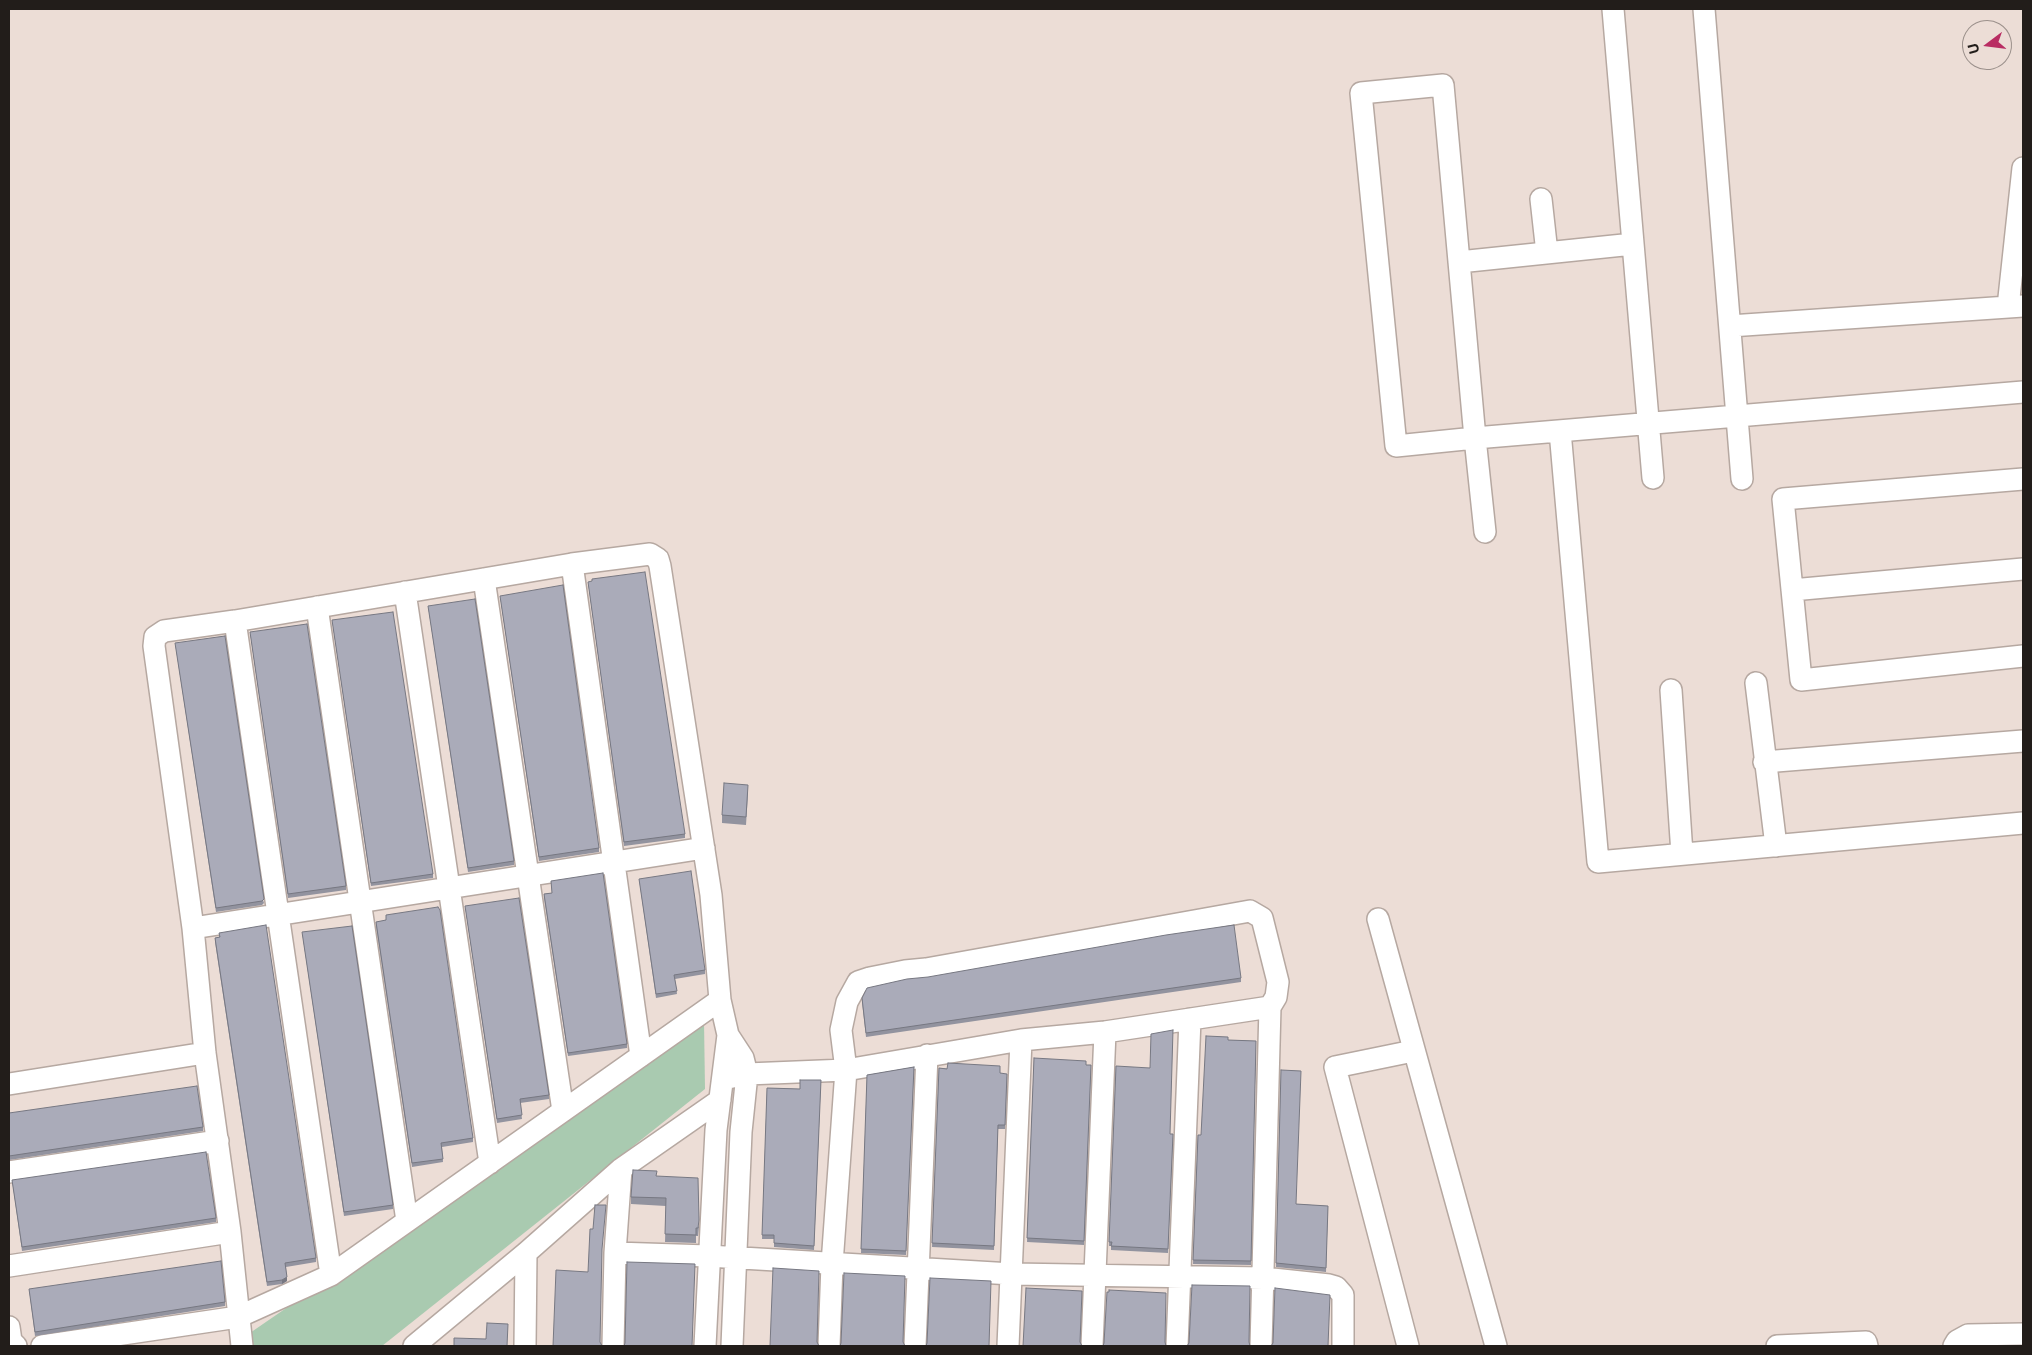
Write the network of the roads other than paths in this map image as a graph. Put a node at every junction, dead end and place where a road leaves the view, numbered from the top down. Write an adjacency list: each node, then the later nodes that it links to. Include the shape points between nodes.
1 (1613, 9): 5 (street)
2 (1704, 9): 9 (street)
3 (2023, 168): 8 (street)
4 (1541, 199): 6 (street)
5 (1633, 244): 6 (street); 12 (street)
6 (1547, 253): 7 (street)
7 (1460, 262): 14 (street); 14 (street, via 1443,85 1362,93 1396,446)
8 (2016, 306): 9 (street)
9 (1730, 326): 11 (street)
10 (2023, 392): 11 (street)
11 (1737, 416): 12 (street); 16 (street)
12 (1648, 424): 13 (street); 15 (street)
13 (1560, 431): 14 (street); 34 (street, via 1598,862)
14 (1476, 438): 18 (street)
15 (1653, 478)
16 (1742, 479)
17 (2023, 479): 22 (street, via 1783,499)
18 (1485, 532)
19 (572, 564): 21 (street); 33 (street, via 644,554 658,559); 35 (street)
20 (2023, 569): 22 (street)
21 (484, 579): 23 (street); 36 (street)
22 (1792, 590): 26 (street, via 1801,680)
23 (406, 592): 24 (street); 37 (street)
24 (317, 607): 25 (street); 38 (street)
25 (235, 621): 39 (street); 41 (street, via 164,631 155,637)
26 (2023, 656)
27 (1756, 683): 30 (street)
28 (1670, 690): 34 (street)
29 (2023, 741): 30 (street)
30 (1764, 762): 32 (street)
31 (2023, 823): 32 (street)
32 (1776, 846): 34 (street)
33 (704, 848): 35 (street); 42 (street)
34 (1682, 854)
35 (613, 862): 36 (street); 51 (street)
36 (528, 875): 37 (street); 56 (street)
37 (449, 888): 38 (street); 60 (street)
38 (360, 902): 39 (street); 63 (street)
39 (278, 914): 41 (street); 72 (street)
40 (1378, 919): 48 (street)
41 (193, 928): 49 (street)
42 (720, 1000): 46 (street); 51 (street)
43 (1270, 1007): 44 (street); 52 (street, via 1276,998 1278,982 1262,918 1250,911 860,980 848,1002 842,1030); 76 (street)
44 (1190, 1019): 45 (street); 75 (street)
45 (1105, 1032): 47 (street); 74 (street)
46 (728, 1035): 53 (street, via 743,1058); 55 (street)
47 (1021, 1040): 50 (street); 73 (street)
48 (1413, 1051): 97 (street, via 1335,1067); 98 (street)
49 (205, 1053): 54 (street); 59 (street)
50 (928, 1055): 52 (street); 71 (street)
51 (640, 1056): 56 (street)
52 (846, 1070): 53 (street); 69 (street)
53 (747, 1074): 55 (street); 58 (street)
54 (9, 1084)
55 (722, 1089): 57 (street); 61 (street)
56 (563, 1111): 60 (street)
57 (716, 1130): 58 (street); 67 (street)
58 (741, 1132): 68 (street)
59 (218, 1141): 62 (street); 64 (street)
60 (490, 1163): 63 (street)
61 (621, 1169): 65 (street); 66 (street)
62 (9, 1172)
63 (407, 1221): 72 (street)
64 (230, 1232): 70 (street); 77 (street)
65 (526, 1253): 78 (street); 86 (street)
66 (615, 1253): 67 (street); 87 (street)
67 (708, 1256): 68 (street); 88 (street)
68 (736, 1258): 69 (street); 89 (street)
69 (832, 1264): 71 (street); 90 (street)
70 (9, 1266)
71 (918, 1268): 73 (street); 91 (street)
72 (331, 1274): 77 (street)
73 (1012, 1274): 74 (street); 92 (street)
74 (1095, 1274): 75 (street); 93 (street)
75 (1180, 1278): 76 (street); 94 (street)
76 (1263, 1278): 95 (street); 96 (street, via 1336,1287 1343,1295)
77 (238, 1317): 82 (street); 83 (street)
78 (441, 1324): 84 (street); 85 (street)
79 (9, 1327): 81 (street, via 11,1341)
80 (2023, 1334): 101 (street, via 1968,1335)
81 (16, 1346)
82 (42, 1346)
83 (242, 1346)
84 (414, 1346)
85 (440, 1346)
86 (525, 1346)
87 (613, 1346)
88 (705, 1346)
89 (732, 1346)
90 (829, 1346)
91 (914, 1346)
92 (1008, 1346)
93 (1092, 1346)
94 (1177, 1346)
95 (1261, 1346)
96 (1343, 1346)
97 (1408, 1346)
98 (1496, 1346)
99 (1776, 1346): 100 (street, via 1866,1342)
100 (1867, 1346)
101 (1954, 1346)

